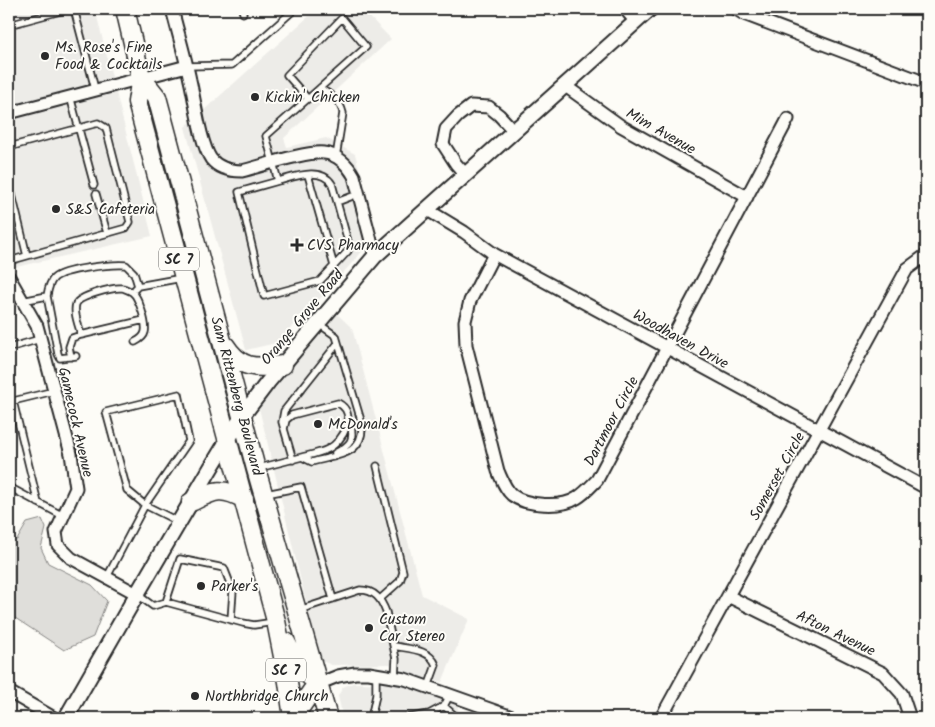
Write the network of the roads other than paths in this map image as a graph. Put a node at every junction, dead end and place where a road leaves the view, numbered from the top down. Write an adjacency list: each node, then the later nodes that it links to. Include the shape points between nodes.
1 (68, 9): 10 (lane)
2 (74, 9): 16 (lane)
3 (125, 9): 12 (main road, Sam Rittenberg Boulevard / SC 7)
4 (172, 9): 11 (street)
5 (295, 9): 11 (lane, via 232,65)
6 (625, 9): 9 (street)
7 (650, 9): 9 (street, Orange Grove Road)
8 (736, 9): 13 (street)
9 (636, 22): 14 (street, Orange Grove Road)
10 (9, 24)
11 (187, 66): 12 (street); 25 (street, via 205,146 212,159 221,168 232,171)
12 (141, 77): 16 (street); 43 (main road, Sam Rittenberg Boulevard / SC 7, via 137,102); 52 (main road, Sam Rittenberg Boulevard / SC 7, via 157,97)
13 (926, 83)
14 (564, 85): 22 (street, Orange Grove Road); 33 (street, Mim Avenue, via 621,126)
15 (320, 88): 18 (lane); 18 (lane, via 366,47 342,18 287,74); 24 (lane, via 342,106)
16 (94, 89): 17 (street)
17 (70, 96): 19 (street); 21 (lane)
18 (308, 99): 25 (lane, via 266,136)
19 (9, 112)
20 (788, 119): 33 (street, Dartmoor Circle)
21 (77, 129): 23 (lane); 30 (lane); 36 (lane, via 98,124 106,128 130,222 126,228)
22 (514, 130): 26 (street, Orange Grove Road); 26 (street, via 489,107 472,106 458,116 446,129 443,144)
23 (9, 147)
24 (336, 157): 25 (street, via 325,152 312,153); 32 (street, via 348,166)
25 (273, 163): 28 (lane)
26 (465, 174): 35 (street, Orange Grove Road)
27 (308, 175): 28 (lane); 34 (lane, via 320,174 328,178); 42 (lane)
28 (278, 180): 42 (lane, via 239,192 264,296 320,281)
29 (9, 182): 39 (lane)
30 (94, 185)
31 (96, 194): 36 (lane)
32 (359, 194): 34 (lane); 40 (street)
33 (747, 197): 57 (street, Dartmoor Circle)
34 (337, 202): 42 (lane, via 349,245 348,251)
35 (426, 209): 37 (street, Woodhaven Drive); 40 (street, Orange Grove Road)
36 (106, 233): 39 (lane)
37 (494, 254): 57 (street, Woodhaven Drive); 57 (street, Dartmoor Circle, via 470,301 465,321 466,346 498,471 512,495 543,504 562,504 576,499 597,480)
38 (926, 255): 64 (street, Somerset Circle, via 907,269)
39 (27, 256): 41 (lane)
40 (375, 256): 50 (street, Orange Grove Road)
41 (9, 261)
42 (334, 266)
43 (184, 277): 45 (lane); 65 (main road, Sam Rittenberg Boulevard / SC 7)
44 (10, 281): 48 (street, Gamecock Avenue)
45 (138, 286): 46 (lane); 47 (lane, via 132,269 113,264 59,275 53,279)
46 (132, 292): 49 (lane, via 138,299); 51 (lane, via 122,288 88,295 77,301 76,315)
47 (47, 296): 48 (lane); 51 (lane, via 60,358 73,357 69,343)
48 (22, 301): 53 (street, Gamecock Avenue, via 37,326)
49 (144, 320): 51 (lane); 54 (lane, via 146,331)
50 (318, 323): 55 (lane, via 336,336); 58 (street, Orange Grove Road)
51 (81, 334)
52 (221, 338): 58 (main road, via 233,357 245,365 258,368); 62 (main road, Sam Rittenberg Boulevard / SC 7)
53 (40, 339): 56 (lane); 59 (street, Gamecock Avenue)
54 (135, 342)
55 (338, 343): 63 (lane, via 286,407 282,416); 68 (lane, via 362,424 360,442 350,452)
56 (9, 348)
57 (666, 348): 64 (street, Woodhaven Drive)
58 (283, 365): 62 (street, Orange Grove Road)
59 (54, 391): 60 (lane); 78 (street, Gamecock Avenue, via 71,454 76,488)
60 (11, 402): 76 (lane)
61 (348, 413): 63 (lane, via 345,406 338,403 292,415 286,420); 66 (lane, via 348,425 335,444); 68 (lane, via 352,439 334,454)
62 (243, 415): 65 (street, Orange Grove Road); 70 (main road, Sam Rittenberg Boulevard / SC 7)
63 (284, 429): 67 (lane)
64 (818, 431): 72 (street, Woodhaven Drive); 82 (street, Somerset Circle)
65 (228, 440): 74 (main road, Sam Rittenberg Boulevard / SC 7); 75 (street, Orange Grove Road)
66 (302, 457): 67 (lane); 68 (lane)
67 (293, 460): 70 (lane)
68 (308, 461)
69 (377, 466): 84 (lane, via 403,572 400,581)
70 (256, 469): 73 (main road, Sam Rittenberg Boulevard / SC 7)
71 (9, 487): 76 (lane)
72 (926, 488)
73 (264, 494): 83 (lane, via 301,487); 86 (main road, Sam Rittenberg Boulevard / SC 7)
74 (244, 499): 75 (main road, via 225,491 213,491); 88 (main road, Sam Rittenberg Boulevard / SC 7)
75 (191, 502): 79 (street, Orange Grove Road)
76 (38, 503): 78 (lane)
77 (145, 505): 77 (lane, via 189,441 179,394 106,412 127,490); 79 (lane); 80 (lane)
78 (63, 516): 80 (street, Gamecock Avenue, via 56,532 58,545 71,558)
79 (179, 522): 81 (street, Orange Grove Road)
80 (107, 578): 81 (street, Gamecock Avenue)
81 (136, 594): 85 (lane, via 153,606); 98 (street, Orange Grove Road)
82 (728, 596): 105 (street, Somerset Circle); 106 (street, Afton Avenue, via 883,673 902,694)
83 (332, 599): 84 (lane, via 367,590); 86 (lane)
84 (380, 599): 89 (lane)
85 (166, 602): 87 (lane); 87 (lane, via 180,558 224,568 233,591)
86 (298, 610): 92 (main road, Sam Rittenberg Boulevard / SC 7)
87 (231, 620): 88 (lane, via 254,625)
88 (276, 622): 92 (main road, via 297,664); 99 (main road, Sam Rittenberg Boulevard / SC 7)
89 (394, 646): 91 (lane); 93 (lane, via 429,654 434,659 436,665)
90 (376, 674): 91 (street); 92 (street, via 355,673); 101 (lane)
91 (395, 677): 93 (street)
92 (318, 684): 99 (main road); 100 (main road, Sam Rittenberg Boulevard / SC 7)
93 (428, 687): 95 (street)
94 (9, 692): 97 (street)
95 (450, 695): 96 (lane); 104 (street)
96 (444, 706): 102 (lane, via 429,714); 103 (lane)
97 (54, 718)
98 (66, 718)
99 (293, 718)
100 (328, 718)
101 (371, 718)
102 (406, 718)
103 (455, 718)
104 (515, 718)
105 (661, 718)
106 (910, 718)

